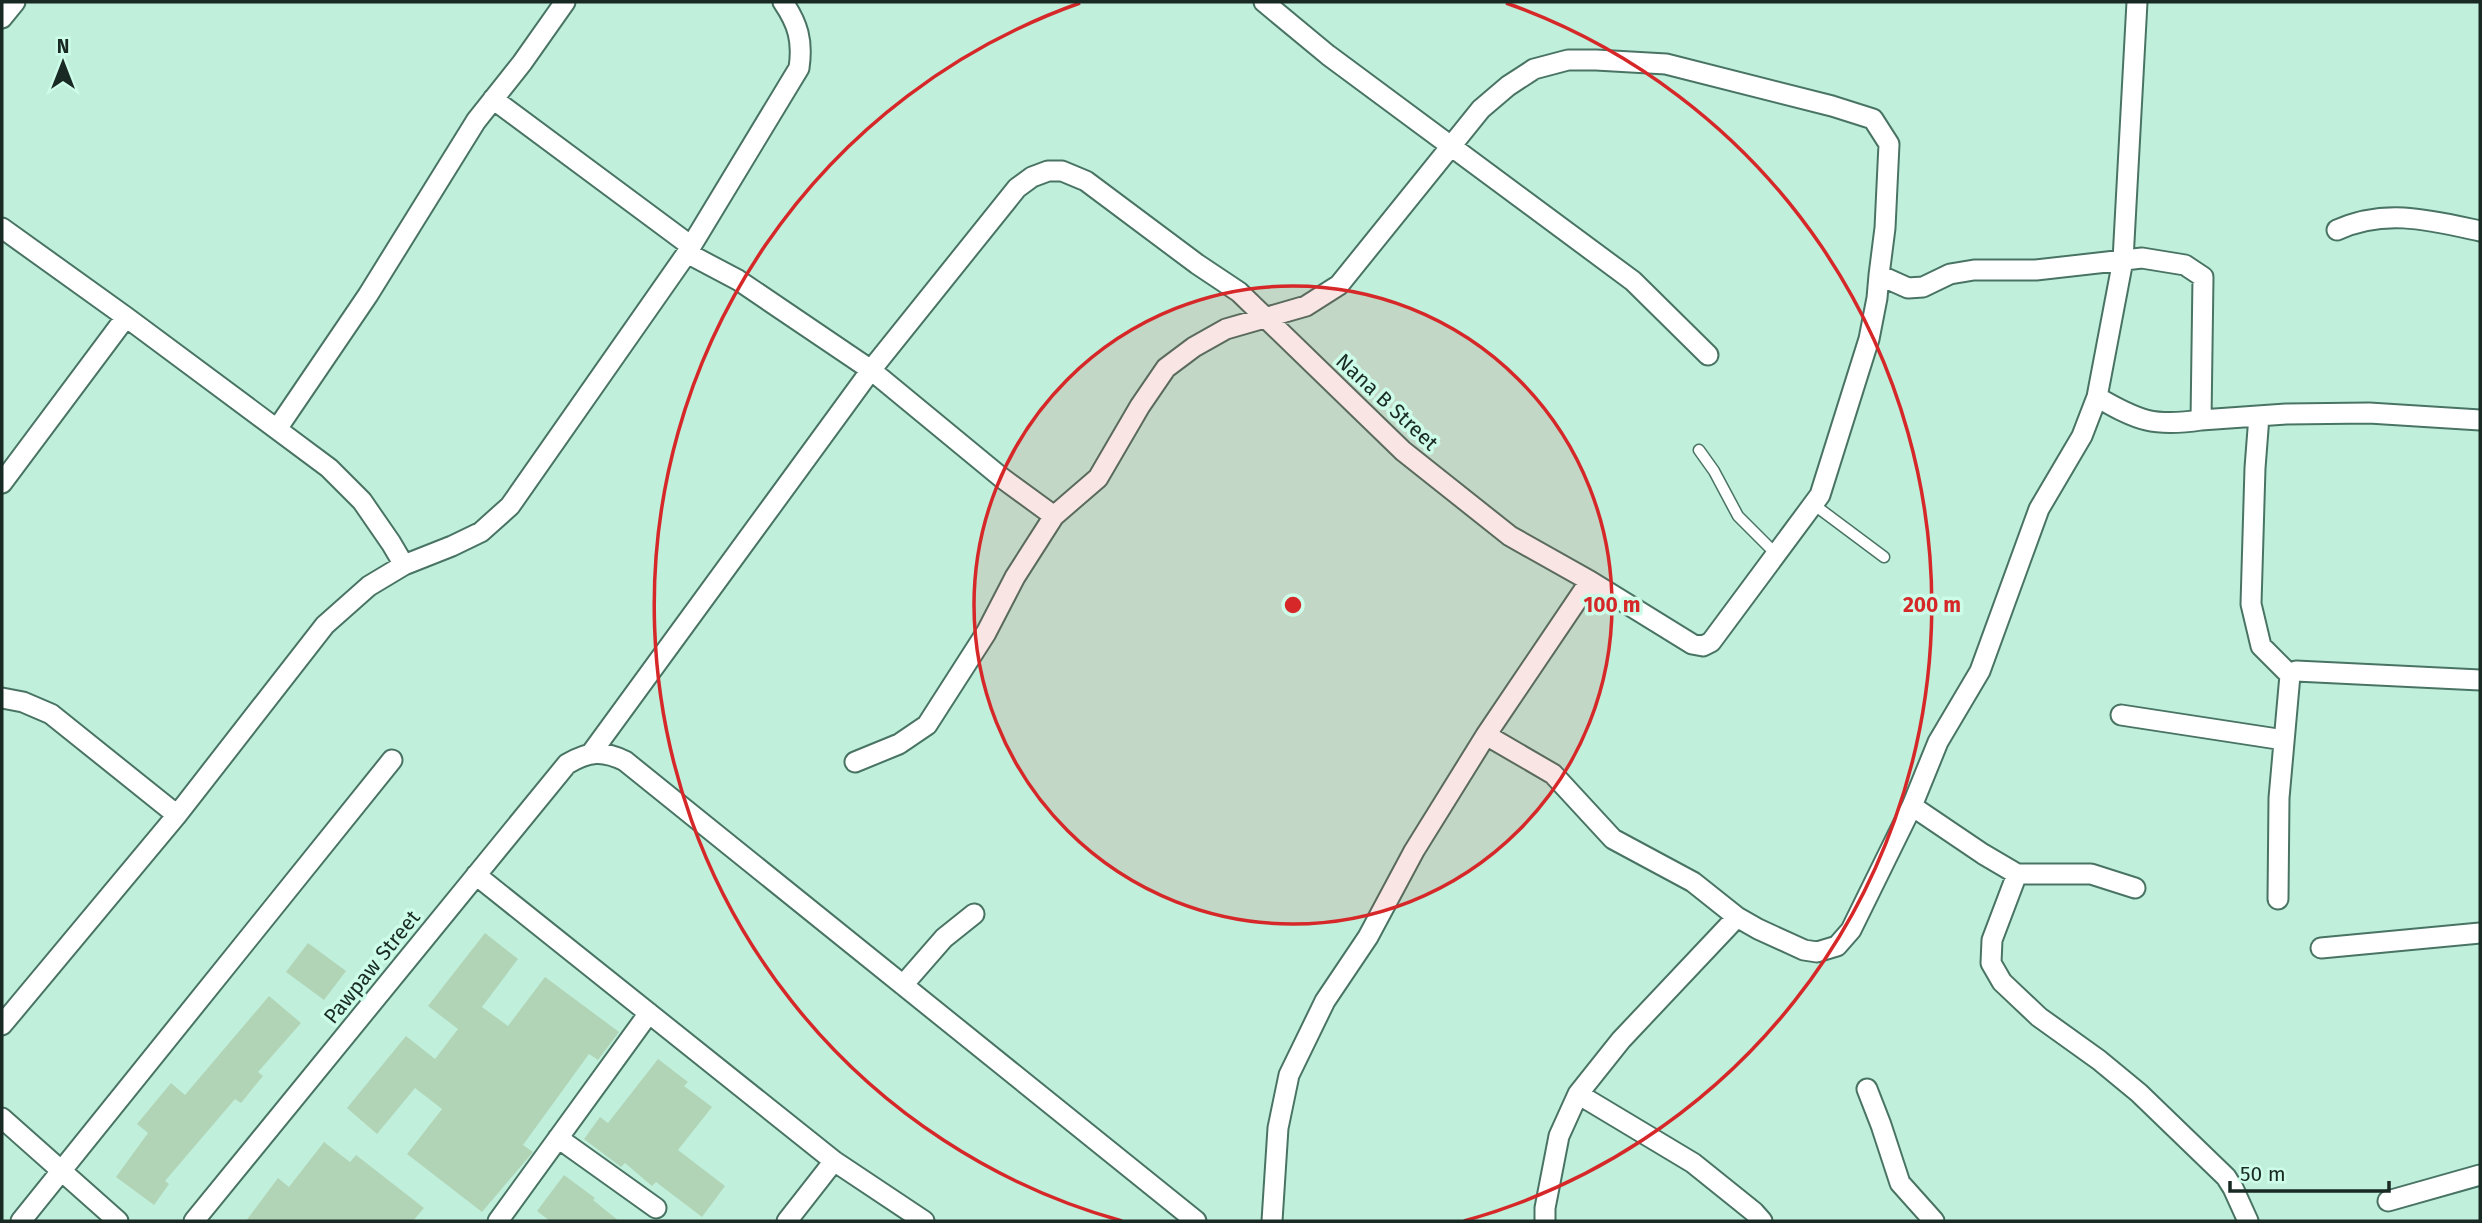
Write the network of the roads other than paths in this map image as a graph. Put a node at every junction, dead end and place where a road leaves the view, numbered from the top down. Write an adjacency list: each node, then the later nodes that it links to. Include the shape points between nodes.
1 (15, 2): 6 (street)
2 (565, 2): 7 (street)
3 (783, 2): 12 (street, via 801,36 799,68)
4 (1264, 2): 8 (street)
5 (2137, 2): 13 (street)
6 (2, 18)
7 (493, 99): 12 (street); 23 (street)
8 (1449, 146): 14 (street, via 1480,109 1508,86 1534,69 1568,60 1666,64 1832,106 1872,120 1888,144); 16 (street, via 1339,285 1307,306); 17 (street, via 1633,281)
9 (2, 228): 15 (street)
10 (2337, 230): 11 (street, via 2358,220 2390,217)
11 (2480, 231)
12 (689, 249): 18 (street); 30 (street, via 510,506 481,532)
13 (2123, 260): 14 (street, via 2036,270 1974,270 1908,288); 19 (street); 21 (street, via 2163,260 2185,265 2203,277)
14 (1879, 275): 26 (street, via 1869,339 1832,461)
15 (127, 317): 23 (street); 25 (street)
16 (1263, 317): 18 (street, Nana B Street, via 1238,292 1086,181 1062,171 1048,171 1017,188); 27 (street, via 1194,346 1166,369 1098,478); 31 (street, Nana B Street, via 1403,452 1510,536)
17 (1708, 355)
18 (871, 370): 27 (street); 38 (street)
19 (2097, 397): 21 (street, via 2144,421 2171,425); 41 (street, via 2082,436 2039,509 1980,671 1938,742)
20 (2259, 416): 21 (street); 22 (street, via 2369,413); 32 (street, via 2251,604 2261,646)
21 (2201, 420)
22 (2480, 420)
23 (277, 429): 30 (street, via 362,500)
24 (1699, 450): 28 (lane, via 1738,516)
25 (2, 483)
26 (1813, 505): 28 (street); 29 (lane)
27 (1054, 516): 40 (street, via 927,725 899,744)
28 (1775, 553): 31 (street, Nana B Street, via 1703,646 1692,644)
29 (1884, 557)
30 (404, 565): 42 (street, via 369,586 325,625)
31 (1590, 581): 36 (street)
32 (2290, 676): 33 (street, via 2296,671); 37 (street)
33 (2480, 680)
34 (2, 698): 42 (street, via 51,714)
35 (2121, 715): 37 (street)
36 (1486, 735): 48 (street, via 1553,774 1613,839 1693,882); 70 (street, via 1414,851 1368,937 1325,1001 1289,1075 1278,1128)
37 (2284, 740): 46 (street)
38 (592, 752): 44 (street, Pawpaw Street, via 567,764); 51 (street, via 625,761)
39 (392, 760): 59 (street)
40 (855, 762)
41 (1912, 806): 43 (street); 48 (street, via 1851,930 1837,946 1817,952 1804,950)
42 (177, 815): 53 (street)
43 (2017, 874): 45 (street, via 2091,874); 74 (street, via 1992,940 1992,963 2002,982 2039,1017 2139,1093 2226,1177)
44 (476, 875): 52 (street); 63 (street, Pawpaw Street)
45 (2135, 888)
46 (2278, 899)
47 (974, 914): 51 (street, via 944,938)
48 (1737, 917): 55 (street, via 1621,1040)
49 (2480, 933): 50 (street)
50 (2321, 948)
51 (903, 985): 69 (street)
52 (649, 1013): 57 (street); 58 (street)
53 (2, 1025)
54 (1867, 1089): 73 (street, via 1900,1183)
55 (1578, 1094): 71 (street, via 1559,1136); 72 (street, via 1693,1163)
56 (2, 1118): 59 (street)
57 (558, 1138): 62 (street); 66 (street)
58 (834, 1161): 67 (street); 68 (street)
59 (62, 1170): 64 (street); 65 (street)
60 (2480, 1175): 61 (street)
61 (2388, 1201)
62 (656, 1208)
63 (200, 1220)
64 (21, 1221)
65 (118, 1221)
66 (498, 1221)
67 (787, 1221)
68 (924, 1221)
69 (1196, 1221)
70 (1272, 1221)
71 (1545, 1221)
72 (1762, 1221)
73 (1934, 1221)
74 (2248, 1221)

